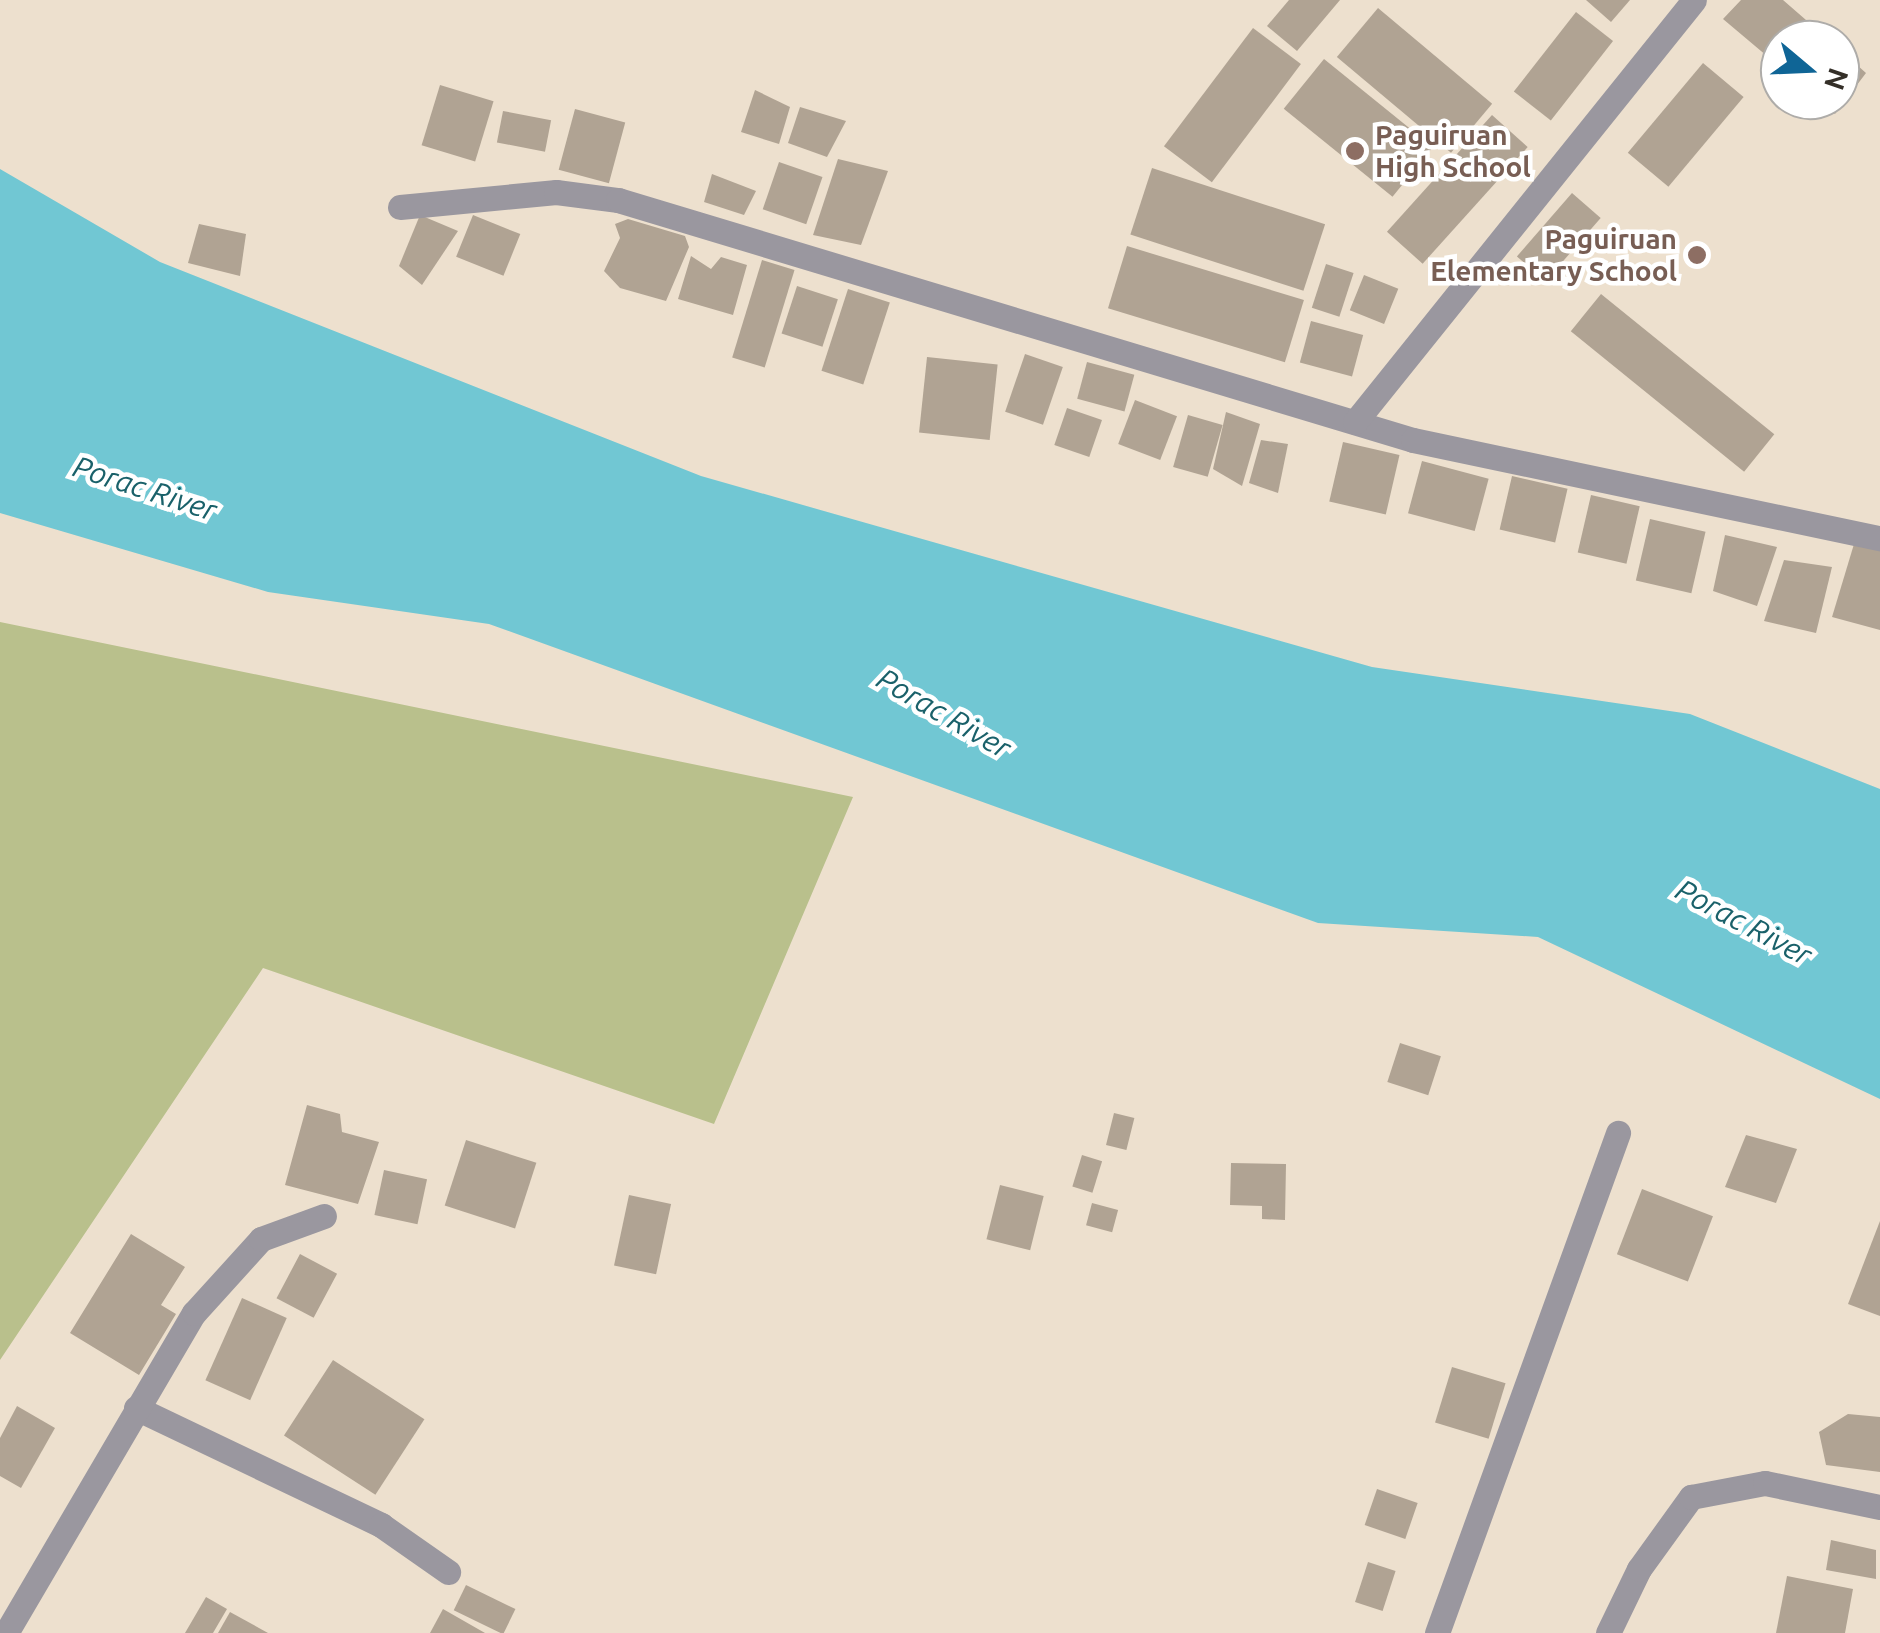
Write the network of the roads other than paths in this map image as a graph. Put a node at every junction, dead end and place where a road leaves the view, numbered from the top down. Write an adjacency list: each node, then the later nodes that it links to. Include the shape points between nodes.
1 (1694, 0): 3 (street)
2 (400, 208): 3 (street, via 556,192 618,200)
3 (1354, 422): 4 (street)
4 (1880, 538)
5 (1618, 1133): 11 (street)
6 (324, 1216): 7 (street, via 261,1239 194,1313)
7 (136, 1408): 9 (street, via 381,1525); 10 (street)
8 (1880, 1507): 12 (street, via 1765,1483 1690,1497 1639,1568)
9 (448, 1572)
10 (6, 1633)
11 (1437, 1633)
12 (1608, 1633)

